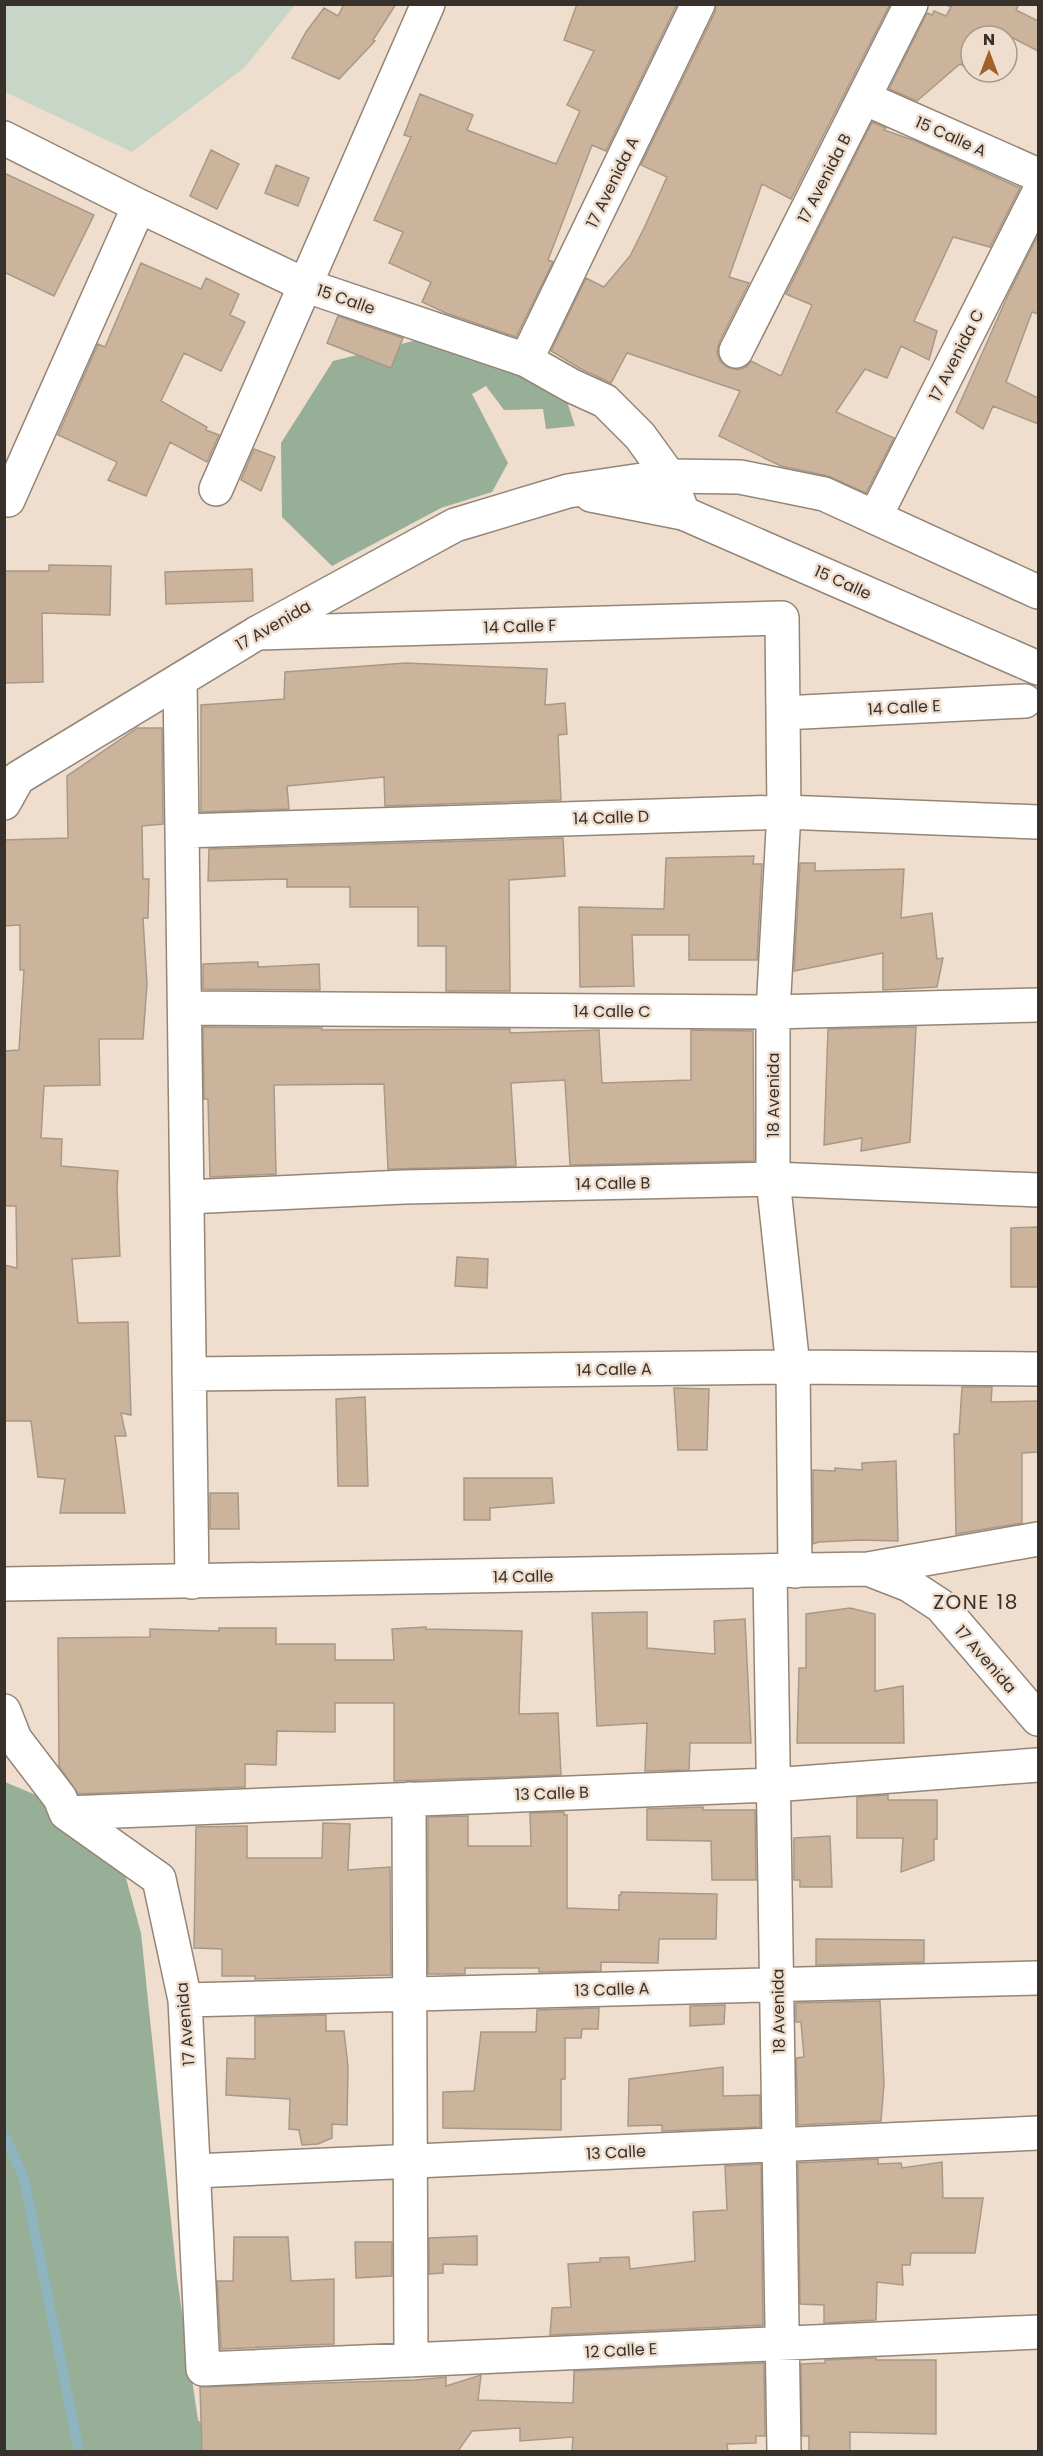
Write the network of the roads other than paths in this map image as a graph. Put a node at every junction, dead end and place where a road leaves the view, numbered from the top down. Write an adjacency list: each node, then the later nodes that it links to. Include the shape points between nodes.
1 (428, 4): 9 (street)
2 (698, 4): 11 (street, 17 Avenida A)
3 (911, 4): 4 (street, 17 Avenida B)
4 (864, 98): 6 (street, 15 Calle A); 10 (street, 17 Avenida B)
5 (4, 138): 8 (street, 15 Calle)
6 (1038, 175)
7 (1038, 194): 17 (street, 17 Avenida C)
8 (140, 206): 9 (street, 15 Calle); 15 (street)
9 (307, 286): 11 (street, 15 Calle); 13 (street)
10 (736, 351)
11 (526, 360): 12 (street, 15 Calle, via 605,401 640,436)
12 (669, 476): 14 (street, 17 Avenida); 16 (street, 15 Calle); 17 (street, via 751,479 824,494)
13 (216, 489)
14 (568, 491): 16 (street, 17 Avenida); 20 (street, 17 Avenida, via 455,525)
15 (8, 500)
16 (683, 513): 21 (street, 15 Calle)
17 (875, 517): 18 (street)
18 (1038, 592)
19 (782, 618): 20 (street, 14 Calle F); 24 (street, 18 Avenida)
20 (257, 633): 22 (street, 17 Avenida)
21 (1038, 668)
22 (180, 680): 25 (street, 17 Avenida); 28 (street)
23 (1025, 701): 24 (street, 14 Calle E)
24 (783, 713): 26 (street, 18 Avenida)
25 (9, 783)
26 (784, 812): 27 (street, 14 Calle D); 28 (street, 14 Calle D); 31 (street, 18 Avenida)
27 (1038, 822)
28 (183, 831): 30 (street)
29 (1038, 1005): 31 (street, 14 Calle C)
30 (185, 1008): 31 (street, 14 Calle C); 34 (street)
31 (773, 1012): 32 (street, 18 Avenida)
32 (773, 1179): 33 (street, 14 Calle B); 34 (street, 14 Calle B, via 404,1187); 35 (street, 18 Avenida)
33 (1038, 1190)
34 (187, 1197): 37 (street)
35 (793, 1367): 36 (street, 14 Calle A); 37 (street, 14 Calle A); 40 (street, 18 Avenida)
36 (1038, 1369)
37 (189, 1374): 41 (street)
38 (1038, 1539): 39 (street, 14 Calle)
39 (868, 1569): 40 (street, 14 Calle); 44 (street, 17 Avenida, via 909,1585 940,1606)
40 (783, 1571): 41 (street, 14 Calle); 46 (street, 18 Avenida)
41 (192, 1582): 42 (street, 14 Calle)
42 (4, 1584)
43 (4, 1711): 48 (street, 17 Avenida, via 15,1739 60,1798)
44 (1038, 1719)
45 (1038, 1765): 46 (street, 13 Calle B)
46 (773, 1785): 47 (street, 13 Calle B); 50 (street, 18 Avenida)
47 (408, 1799): 48 (street, 13 Calle B); 51 (street)
48 (66, 1813): 52 (street, 17 Avenida, via 159,1879)
49 (1038, 1978): 50 (street, 13 Calle A)
50 (777, 1984): 51 (street, 13 Calle A); 54 (street, 18 Avenida)
51 (410, 1994): 52 (street, 13 Calle A); 55 (street)
52 (185, 2000): 56 (street, 17 Avenida)
53 (1038, 2133): 54 (street, 13 Calle)
54 (780, 2145): 55 (street, 13 Calle); 58 (street, 18 Avenida)
55 (410, 2162): 56 (street, 13 Calle); 59 (street)
56 (194, 2171): 60 (street, 17 Avenida)
57 (1038, 2332): 58 (street, 12 Calle E)
58 (783, 2343): 59 (street, 12 Calle E); 61 (street, 18 Avenida)
59 (411, 2360): 60 (street, 12 Calle E)
60 (203, 2369)
61 (784, 2451)

